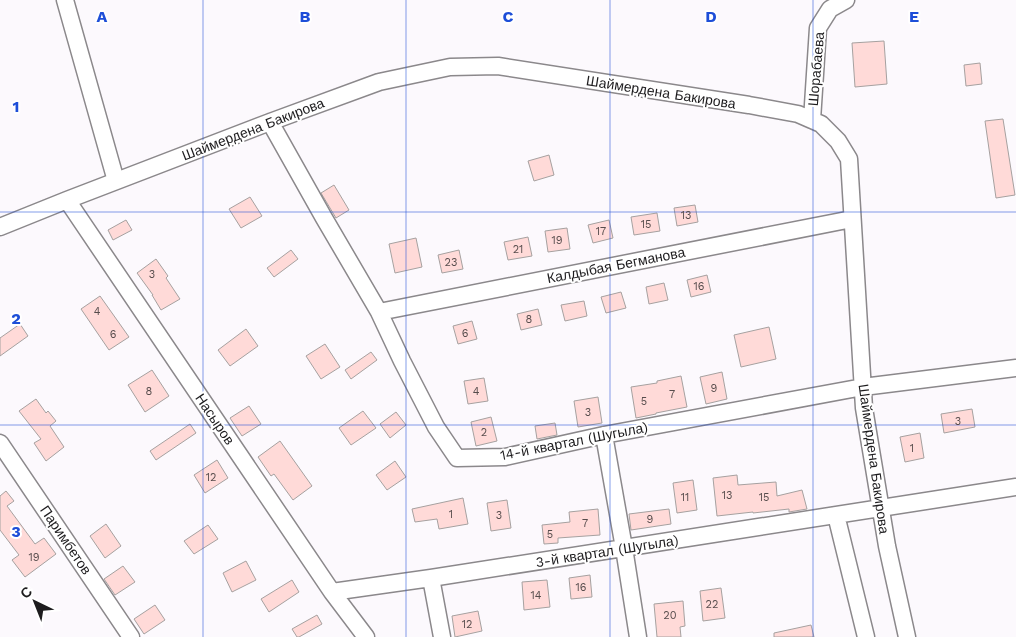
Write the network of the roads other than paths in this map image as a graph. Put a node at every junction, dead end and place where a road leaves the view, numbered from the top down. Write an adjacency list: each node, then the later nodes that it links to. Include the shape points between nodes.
1 (65, 0): 5 (street)
2 (846, 0): 3 (street, Шорабаева, via 830,9 818,28)
3 (812, 120): 4 (street, Шаймердена Бакирова, via 798,114 748,105 498,66 450,68 379,82); 7 (street, Шаймердена Бакирова, via 821,124 838,141 849,159)
4 (270, 122): 5 (street, Шаймердена Бакирова); 9 (street, 14-й квартал (Шугыла))
5 (116, 181): 6 (street, Шаймердена Бакирова)
6 (67, 200): 8 (street, Шаймердена Бакирова); 19 (street, Насыров)
7 (852, 219): 9 (street, Калдыбая Бегманова); 11 (street, Шаймердена Бакирова)
8 (0, 228)
9 (379, 312): 12 (street, 14-й квартал (Шугыла), via 436,427 457,458 504,457)
10 (1016, 368): 11 (street, 14-й квартал (Шугыла))
11 (863, 386): 12 (street, 14-й квартал (Шугыла)); 15 (street, Шаймердена Бакирова)
12 (604, 435): 17 (street)
13 (0, 442): 20 (street, Паримбетов)
14 (1016, 487): 15 (street, 3-й квартал (Шугыла))
15 (881, 508): 16 (street, 3-й квартал (Шугыла)); 25 (street, Шаймердена Бакирова)
16 (836, 515): 17 (street, 3-й квартал (Шугыла)); 24 (street)
17 (624, 548): 18 (street, 3-й квартал (Шугыла)); 23 (street)
18 (431, 578): 19 (street, 3-й квартал (Шугыла)); 22 (street)
19 (332, 592): 21 (street, Насыров)
20 (132, 637)
21 (366, 637)
22 (442, 637)
23 (638, 637)
24 (866, 637)
25 (907, 637)

